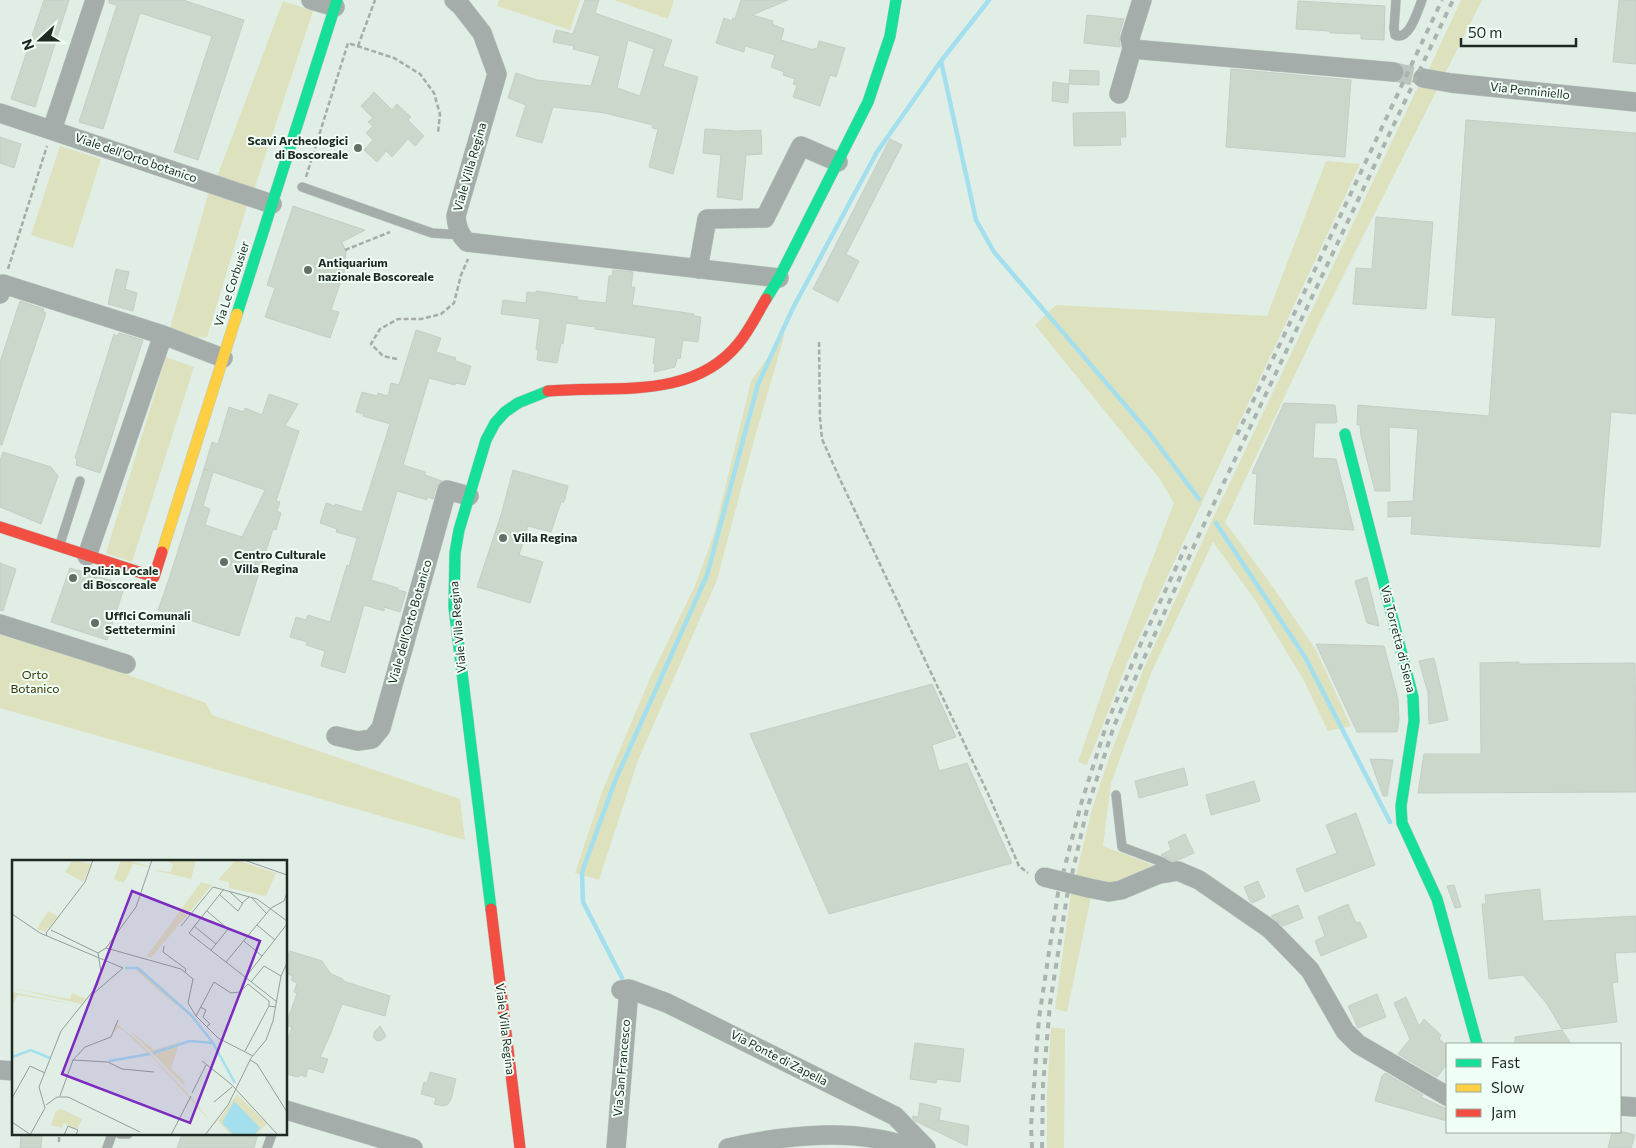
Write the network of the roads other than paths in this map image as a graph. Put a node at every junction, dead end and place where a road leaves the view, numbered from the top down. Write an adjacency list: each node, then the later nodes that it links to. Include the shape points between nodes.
1 (95, 0): 15 (street)
2 (311, 0): 8 (street)
3 (454, 0): 19 (street, Viale Villa Regina, via 482,33 496,74 456,216 457,226)
4 (896, 0): 16 (street, Viale Villa Regina, via 890,36 878,75)
5 (1142, 0): 9 (street, via 1130,38)
6 (1396, 0): 7 (lane, via 1394,28 1399,36 1408,31)
7 (1422, 0)
8 (336, 4): 18 (street, Via Le Corbusier)
9 (1132, 49): 10 (street); 12 (street)
10 (1394, 72)
11 (1423, 78): 13 (street, Via Penniniello)
12 (1119, 94)
13 (1636, 102)
14 (0, 113): 15 (street, Viale dell'Orto botanico)
15 (52, 130): 18 (street, Viale dell'Orto botanico)
16 (838, 162): 20 (street, via 801,146 765,218 707,219); 21 (street, Viale Villa Regina)
17 (302, 187): 19 (lane, via 432,233)
18 (272, 204): 24 (street, Via Le Corbusier)
19 (467, 239): 20 (street)
20 (698, 269): 21 (street)
21 (778, 278): 27 (street, Viale Villa Regina, via 738,344 704,373 657,387 548,391 505,412 486,440)
22 (2, 289): 23 (street)
23 (163, 335): 24 (street); 30 (street)
24 (224, 358): 30 (street, Via Le Corbusier, via 154,577)
25 (1345, 434): 38 (street, Via Torretta di Siena, via 1413,696 1414,721 1402,824 1437,899)
26 (80, 481): 29 (lane)
27 (469, 496): 33 (street, Viale dell'Orto Botanico, via 447,490 381,728 372,738 358,741); 46 (street, Viale Villa Regina, via 455,553 454,607)
28 (0, 527): 29 (street)
29 (59, 546): 30 (street)
30 (87, 556)
31 (0, 624): 32 (street)
32 (126, 664)
33 (336, 736)
34 (1116, 795): 35 (lane, via 1122,847)
35 (1178, 871): 36 (street, bridge, via 1159,874 1109,892); 39 (street, via 1199,880 1270,929 1310,970 1345,1031 1358,1044)
36 (1044, 877)
37 (625, 989): 47 (street, Via San Francesco); 50 (street, Via Ponte di Zapella, via 667,1002 895,1116)
38 (1477, 1043)
39 (1446, 1095)
40 (1621, 1106): 41 (street)
41 (1636, 1107)
42 (288, 1111): 45 (street)
43 (111, 1136): 44 (lane)
44 (107, 1148)
45 (413, 1148)
46 (520, 1148)
47 (616, 1148)
48 (728, 1148): 49 (street, via 762,1140 840,1135 895,1142)
49 (911, 1148)
50 (926, 1148)

